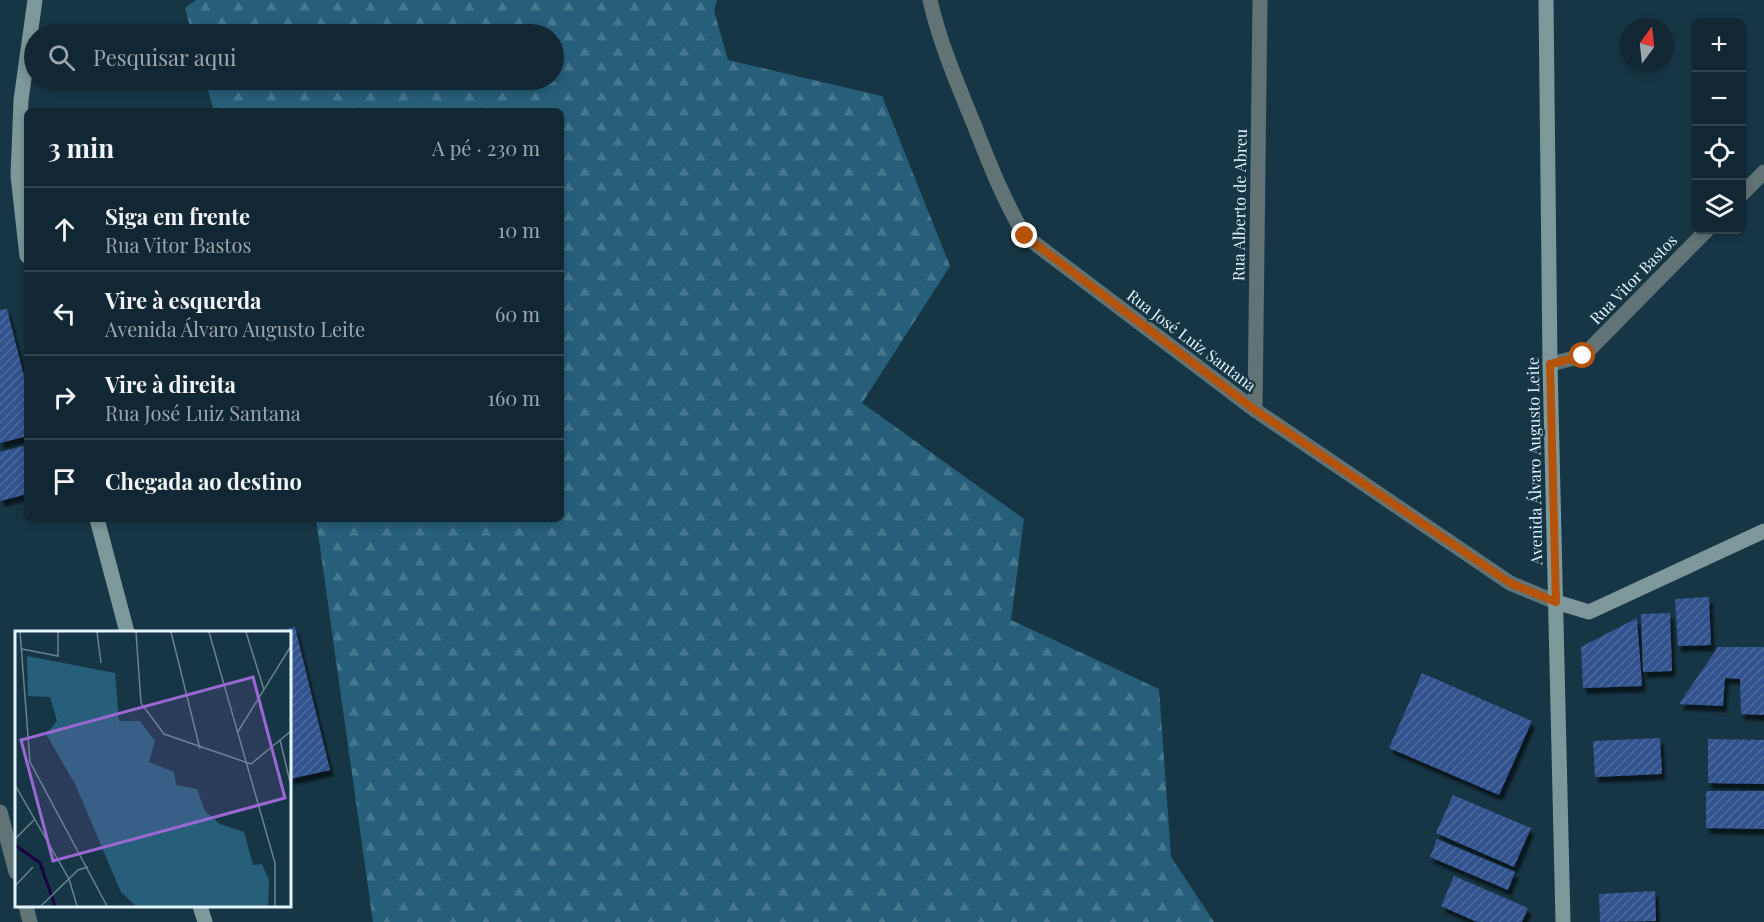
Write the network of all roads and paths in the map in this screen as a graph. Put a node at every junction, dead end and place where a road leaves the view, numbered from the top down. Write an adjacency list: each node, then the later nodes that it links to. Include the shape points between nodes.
1 (35, 0): 5 (street)
2 (930, 0): 12 (street, Rua José Luiz Santana, via 962,97 1006,204 1025,236)
3 (1260, 0): 12 (street, Rua Alberto de Abreu)
4 (1546, 0): 11 (street, Avenida Álvaro Augusto Leite)
5 (32, 24)
6 (24, 79): 9 (street, via 18,176)
7 (1764, 171): 8 (street)
8 (1746, 190)
9 (24, 229)
10 (1703, 234): 11 (street, Rua Vitor Bastos, via 1583,356)
11 (1550, 364): 15 (street, Avenida Álvaro Augusto Leite)
12 (1255, 410): 15 (street, Rua José Luiz Santana, via 1510,583)
13 (98, 522): 16 (street)
14 (1764, 531): 15 (street, via 1589,612)
15 (1556, 602): 23 (street, Avenida Álvaro Augusto Leite)
16 (126, 631)
17 (0, 812): 18 (street)
18 (15, 868)
19 (26, 907): 21 (street)
20 (200, 907): 22 (street)
21 (30, 922)
22 (205, 922)
23 (1563, 922)

